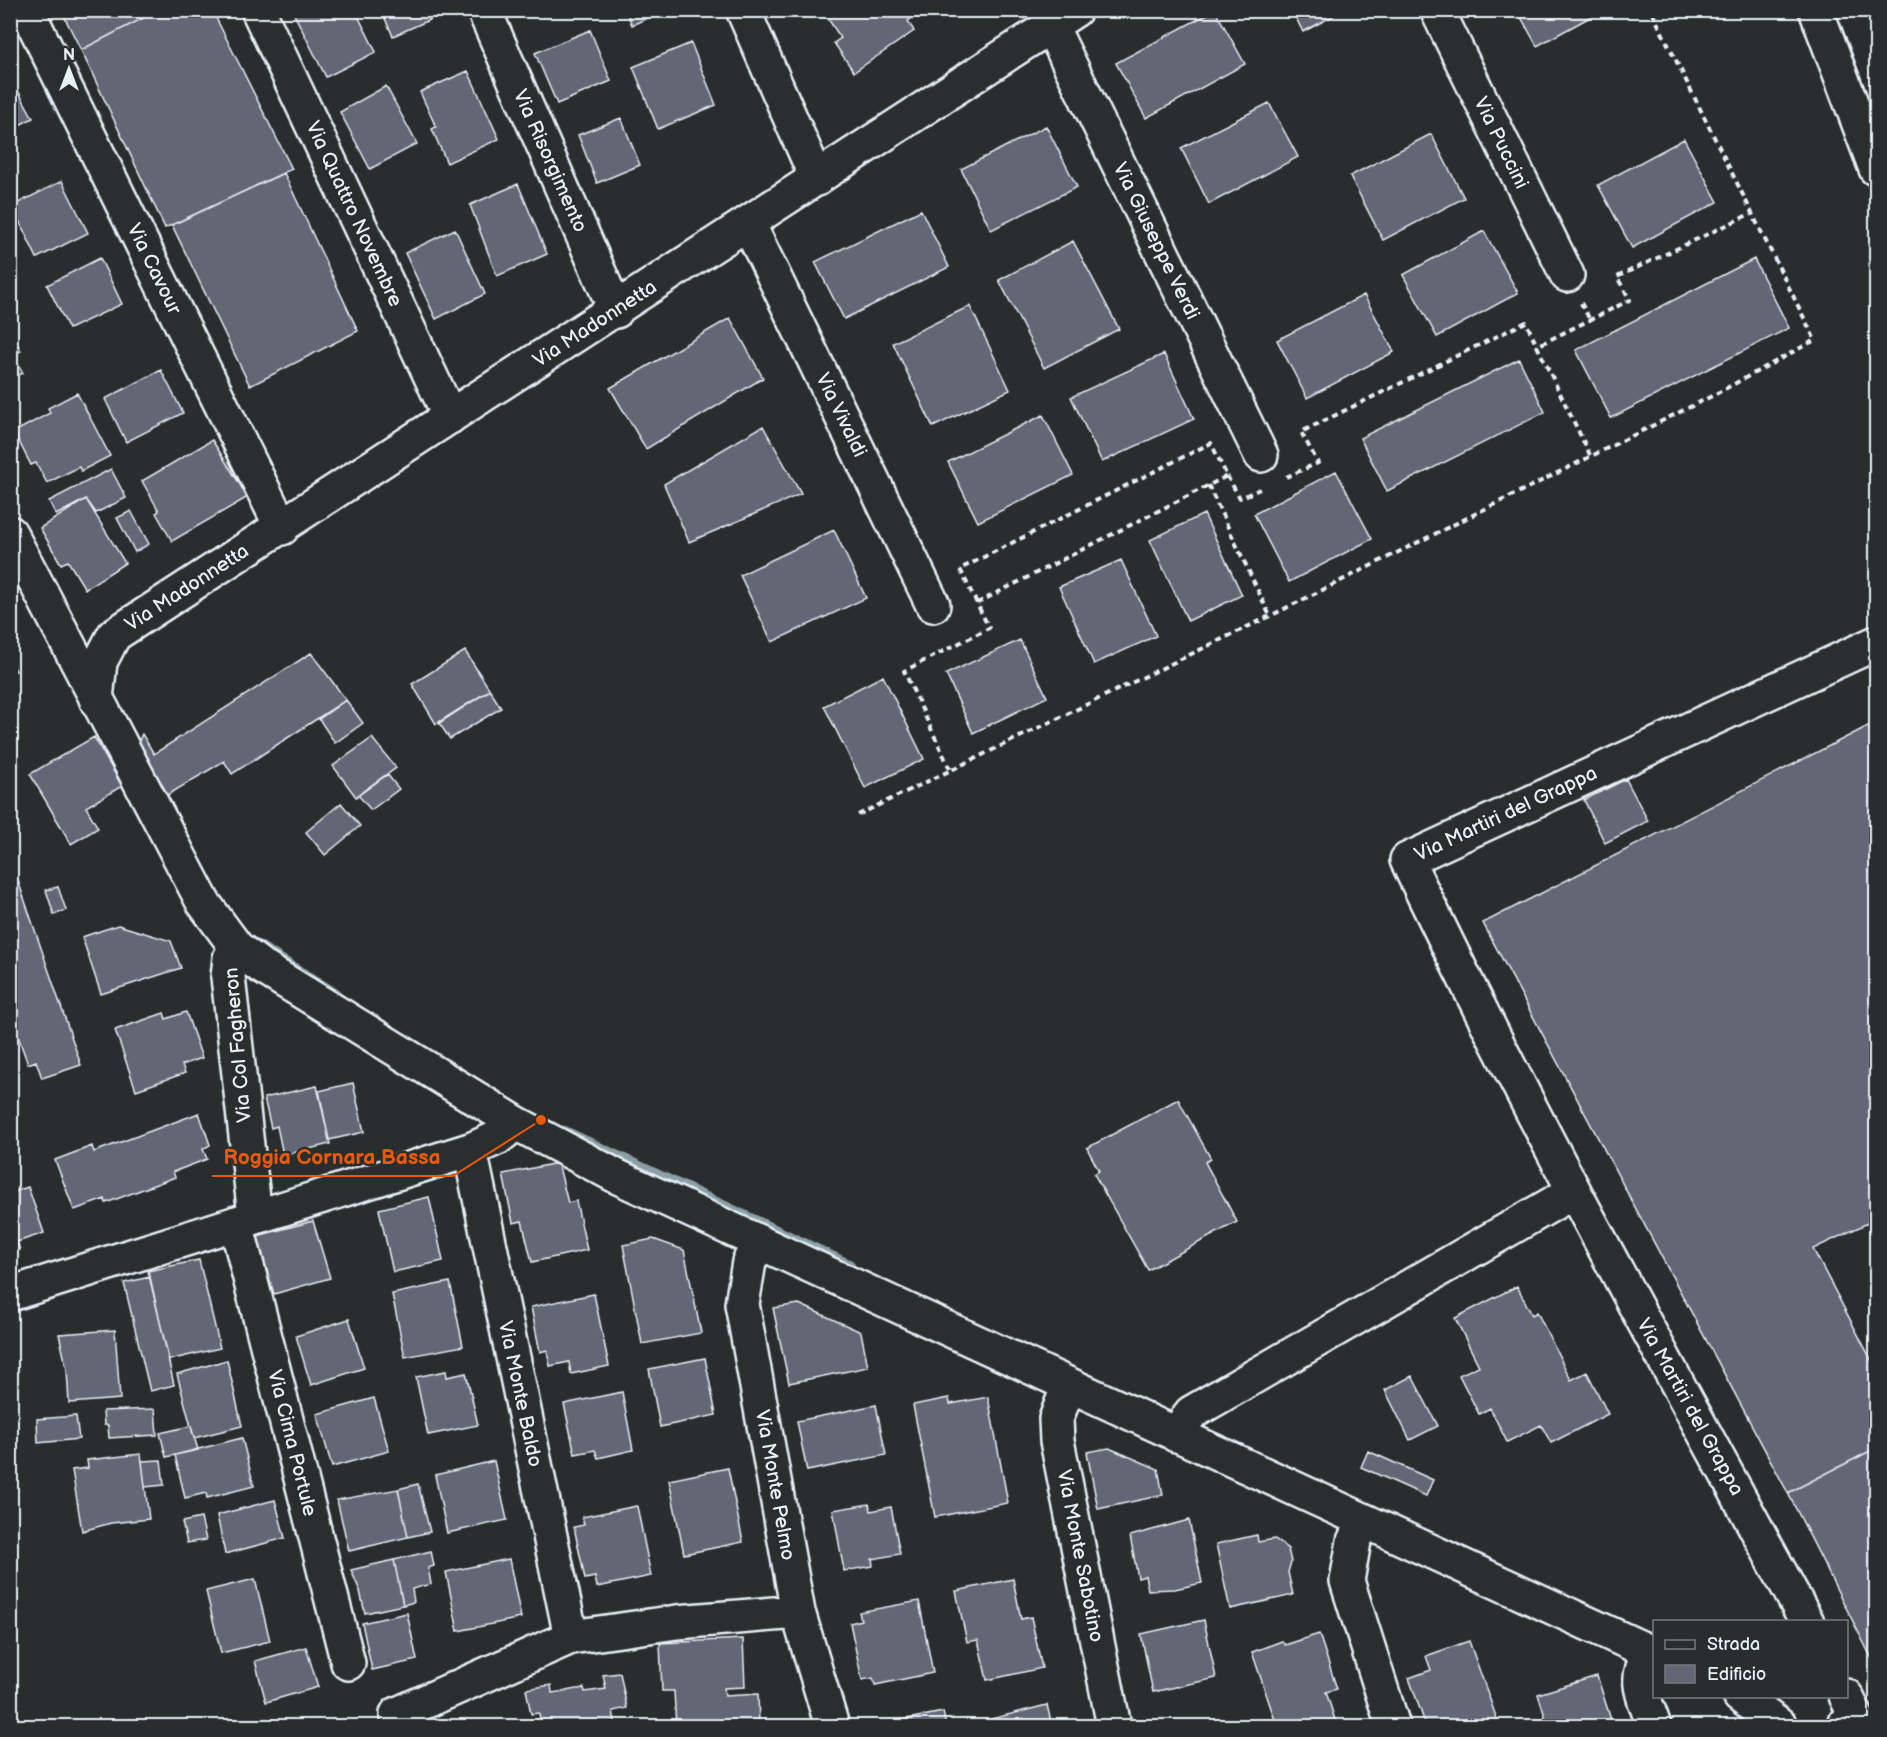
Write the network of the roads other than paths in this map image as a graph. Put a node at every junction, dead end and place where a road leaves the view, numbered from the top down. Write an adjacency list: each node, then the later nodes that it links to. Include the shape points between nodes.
1 (27, 10): 15 (street, Via Cavour)
2 (258, 10): 13 (street, Via Quattro Novembre)
3 (484, 10): 12 (street, Via Risorgimento)
4 (742, 10): 9 (street)
5 (1437, 10): 11 (street, Via Puccini)
6 (1816, 10): 8 (street)
7 (1063, 18): 9 (street, Via Madonnetta); 14 (street, Via Giuseppe Verdi)
8 (1876, 169)
9 (817, 179): 10 (street, Via Madonnetta)
10 (749, 225): 12 (street, Via Madonnetta); 17 (street, Via Vivaldi)
11 (1567, 275)
12 (616, 311): 13 (street, Via Madonnetta)
13 (450, 417): 15 (street, Via Madonnetta)
14 (1263, 471)
15 (282, 528): 19 (street, Via Madonnetta)
16 (10, 533): 18 (street)
17 (933, 605)
18 (52, 610): 19 (street, Via Madonnetta, via 77,627); 21 (street)
19 (114, 635): 21 (street, Via Madonnetta, via 100,662)
20 (1876, 643): 25 (street, Via Martiri del Grappa, via 1407,860)
21 (96, 699): 22 (street, via 203,902)
22 (237, 948): 23 (street); 26 (street, Via Col Fagheron, via 230,958 228,977)
23 (516, 1123): 24 (street); 27 (street, via 618,1178)
24 (470, 1150): 26 (street); 34 (street, Via Monte Baldo)
25 (1573, 1192): 30 (street, via 1191,1413); 33 (street, Via Martiri del Grappa)
26 (246, 1220): 28 (street); 36 (street, Via Cima Portule)
27 (759, 1243): 29 (street); 32 (street, Via Monte Pelmo, via 749,1262 742,1304)
28 (10, 1294)
29 (1068, 1387): 30 (street); 41 (street, Via Monte Sabotino, via 1056,1419 1058,1442)
30 (1176, 1435): 31 (street)
31 (1364, 1521): 35 (street); 42 (street, via 1354,1541 1347,1581)
32 (798, 1612): 34 (street, via 677,1622); 40 (street, Via Monte Pelmo)
33 (1806, 1620)
34 (571, 1637): 39 (street)
35 (1652, 1653): 43 (street, via 1640,1668 1640,1683)
36 (348, 1663)
37 (1743, 1698): 44 (street)
38 (1847, 1698): 45 (street, via 1857,1718)
39 (397, 1714)
40 (832, 1726)
41 (1114, 1726)
42 (1393, 1726)
43 (1654, 1726)
44 (1780, 1726)
45 (1843, 1726)

